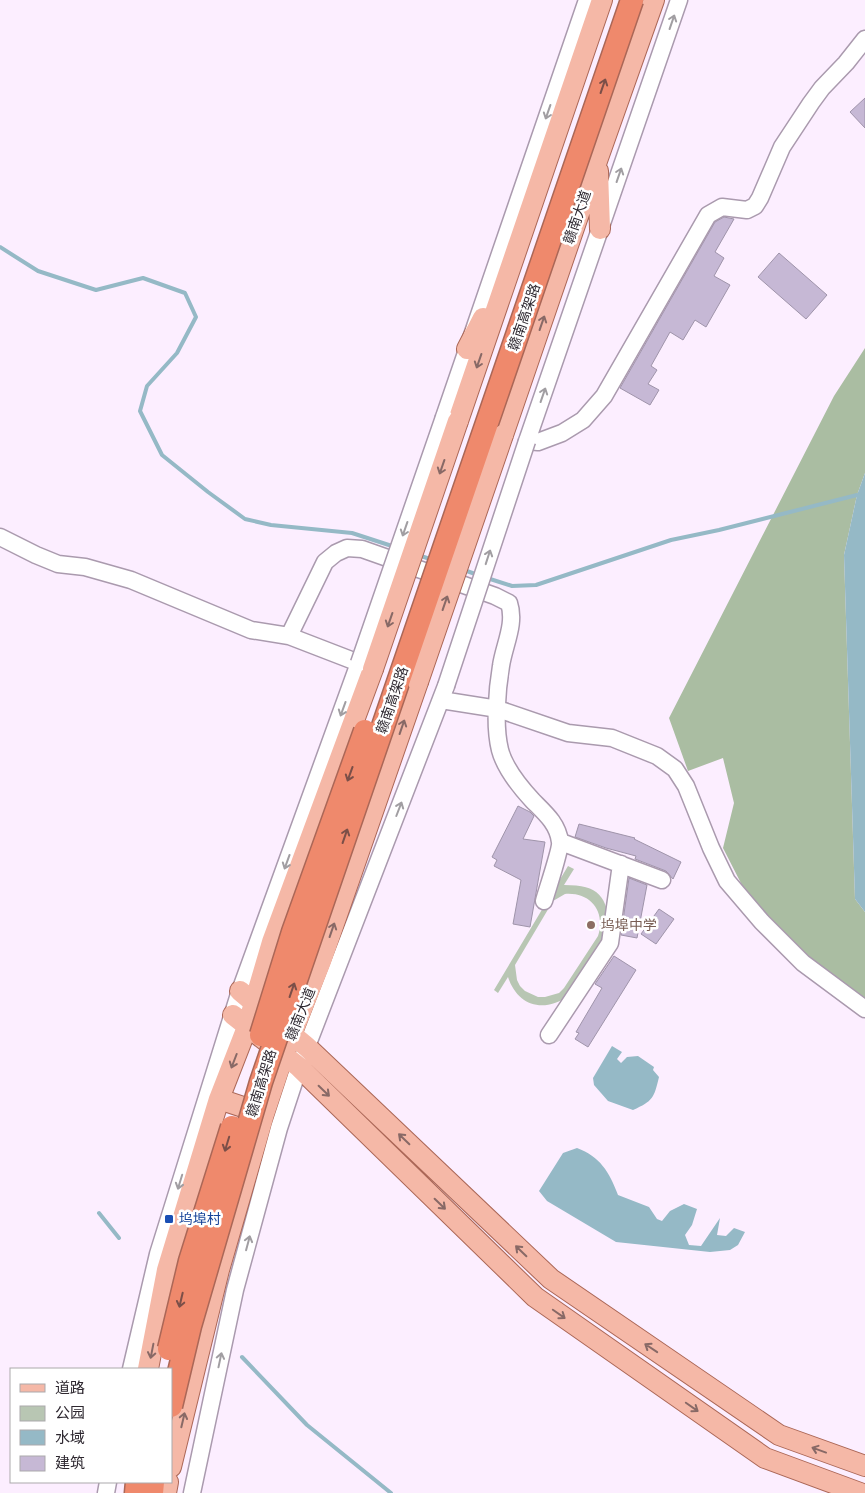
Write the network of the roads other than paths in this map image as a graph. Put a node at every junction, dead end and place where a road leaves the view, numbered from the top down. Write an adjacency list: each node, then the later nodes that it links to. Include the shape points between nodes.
1 (587, 0): 11 (street, one-way to 11)
2 (602, 0): 10 (main road)
3 (616, 0): 35 (highway, 赣南高架路, one-way to 35, bridge, via 449,495 293,932 190,1261)
4 (632, 0): 36 (highway, 赣南高架路, one-way to 4, bridge, via 190,1326 261,1082)
5 (654, 0): 8 (main road, 赣南大道)
6 (679, 0): 9 (street, one-way to 6)
7 (865, 39): 13 (street, via 822,88 782,147 755,206 747,210 722,207 708,215 604,396 589,414 562,433 538,442)
8 (598, 158): 9 (main road); 24 (main road, 赣南大道, one-way to 8, bridge)
9 (600, 229): 13 (street, one-way to 9)
10 (516, 254): 11 (main road); 12 (main road, one-way to 12)
11 (467, 348): 12 (street)
12 (451, 419): 16 (main road, one-way to 16, bridge)
13 (527, 441): 17 (street, one-way to 13, bridge)
14 (0, 537): 15 (street, via 58,564 85,567 131,580 250,630)
15 (289, 636): 16 (street); 18 (street, via 325,562 347,548 362,549 509,603 512,622 501,666)
16 (366, 666): 23 (main road); 25 (street, one-way to 25)
17 (443, 693): 18 (street); 29 (street, one-way to 17)
18 (498, 709): 19 (street, via 500,751 523,790 554,822); 26 (street, via 568,733 612,738 657,756 675,769 686,786 710,848 728,881 762,922 803,963)
19 (560, 842): 20 (street); 22 (street)
20 (621, 864): 21 (street); 28 (street, via 610,943)
21 (662, 880)
22 (544, 901)
23 (272, 942): 24 (main road); 25 (main road)
24 (321, 961): 29 (main road, 赣南大道)
25 (247, 997): 27 (main road); 29 (main road)
26 (865, 1008)
27 (240, 1021): 30 (main road); 31 (main road, one-way to 31); 33 (street, one-way to 33, via 158,1254)
28 (549, 1036)
29 (299, 1041): 30 (main road, 赣南大道); 38 (main road, one-way to 29, via 779,1435 551,1279)
30 (292, 1060): 32 (main road, 赣南大道); 39 (street, one-way to 30, via 235,1290 279,1128); 40 (main road, one-way to 40, via 535,1297 766,1458)
31 (219, 1099): 32 (main road); 34 (main road, one-way to 34, via 167,1270)
32 (264, 1114): 37 (main road, 赣南大道, one-way to 32, via 219,1270)
33 (131, 1368)
34 (148, 1368)
35 (164, 1368)
36 (172, 1402)
37 (172, 1463)
38 (865, 1466)
39 (192, 1493)
40 (860, 1493)

